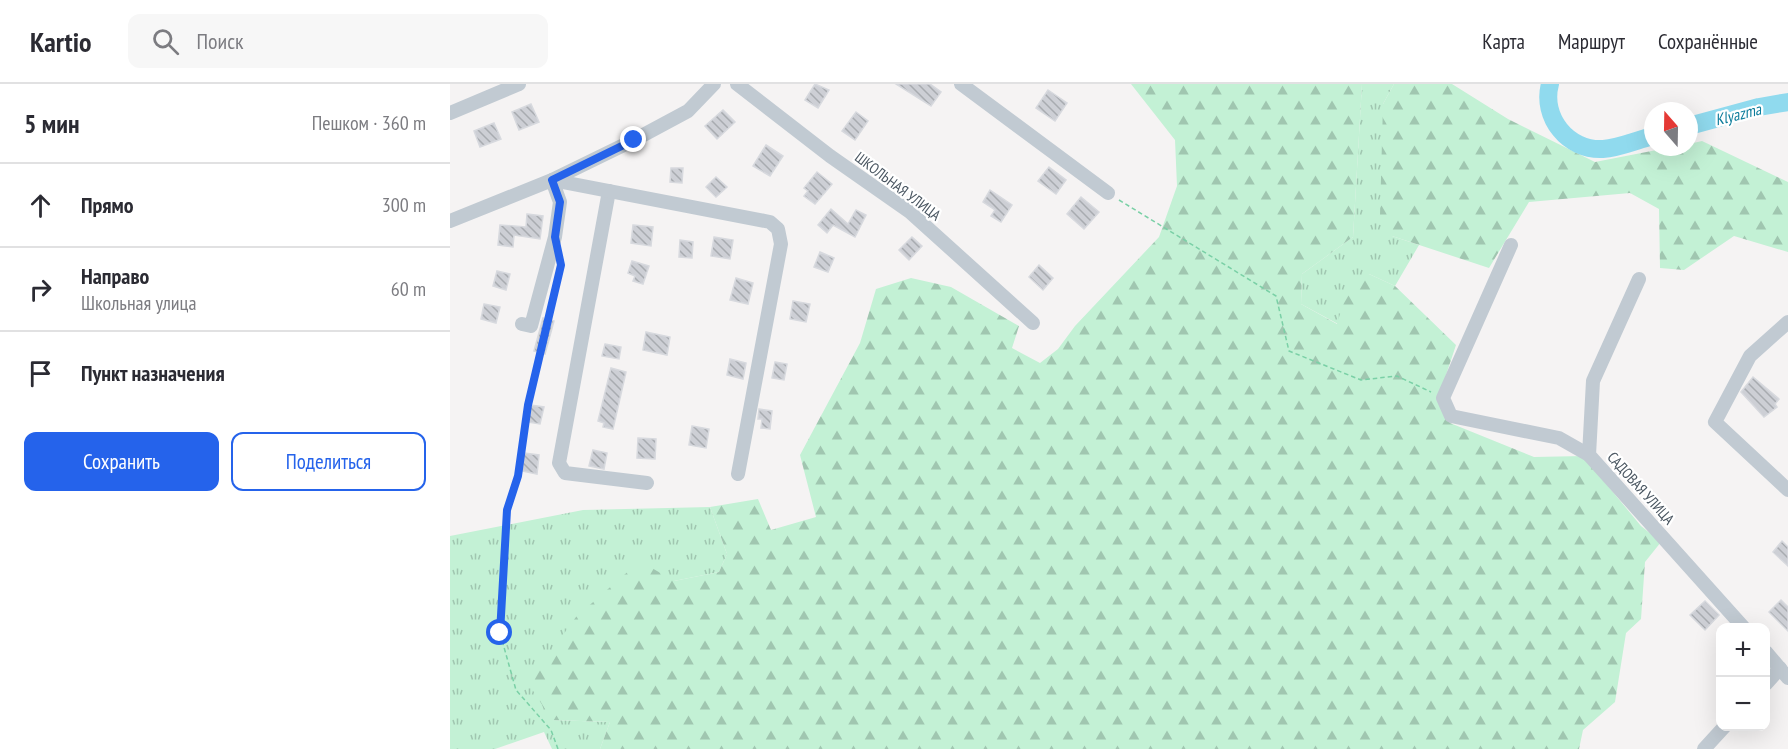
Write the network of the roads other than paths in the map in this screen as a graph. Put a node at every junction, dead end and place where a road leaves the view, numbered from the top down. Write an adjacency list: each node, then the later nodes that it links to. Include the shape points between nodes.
1 (519, 84): 5 (street)
2 (714, 84): 6 (street, via 688,111)
3 (737, 84): 13 (street, ШКОЛЬНАЯ УЛИЦА, via 910,212)
4 (961, 84): 8 (street)
5 (450, 113)
6 (552, 180): 7 (street); 9 (street); 14 (street, via 560,202 555,237 531,326)
7 (609, 191): 16 (street, via 770,222 778,229 781,243); 17 (street, via 559,463 565,473)
8 (1108, 193)
9 (450, 221)
10 (1512, 245): 15 (street, via 1443,398 1451,416 1559,438)
11 (1639, 279): 15 (street, САДОВАЯ УЛИЦА, via 1593,381)
12 (1788, 322): 18 (street, via 1750,356 1715,422)
13 (1032, 323)
14 (522, 324)
15 (1589, 454): 19 (street, САДОВАЯ УЛИЦА)
16 (738, 474)
17 (647, 483)
18 (1788, 490)
19 (1740, 623)
20 (1770, 657): 21 (street)
21 (1784, 673): 22 (street)
22 (1770, 682)
23 (1720, 731): 24 (street)
24 (1704, 749)

